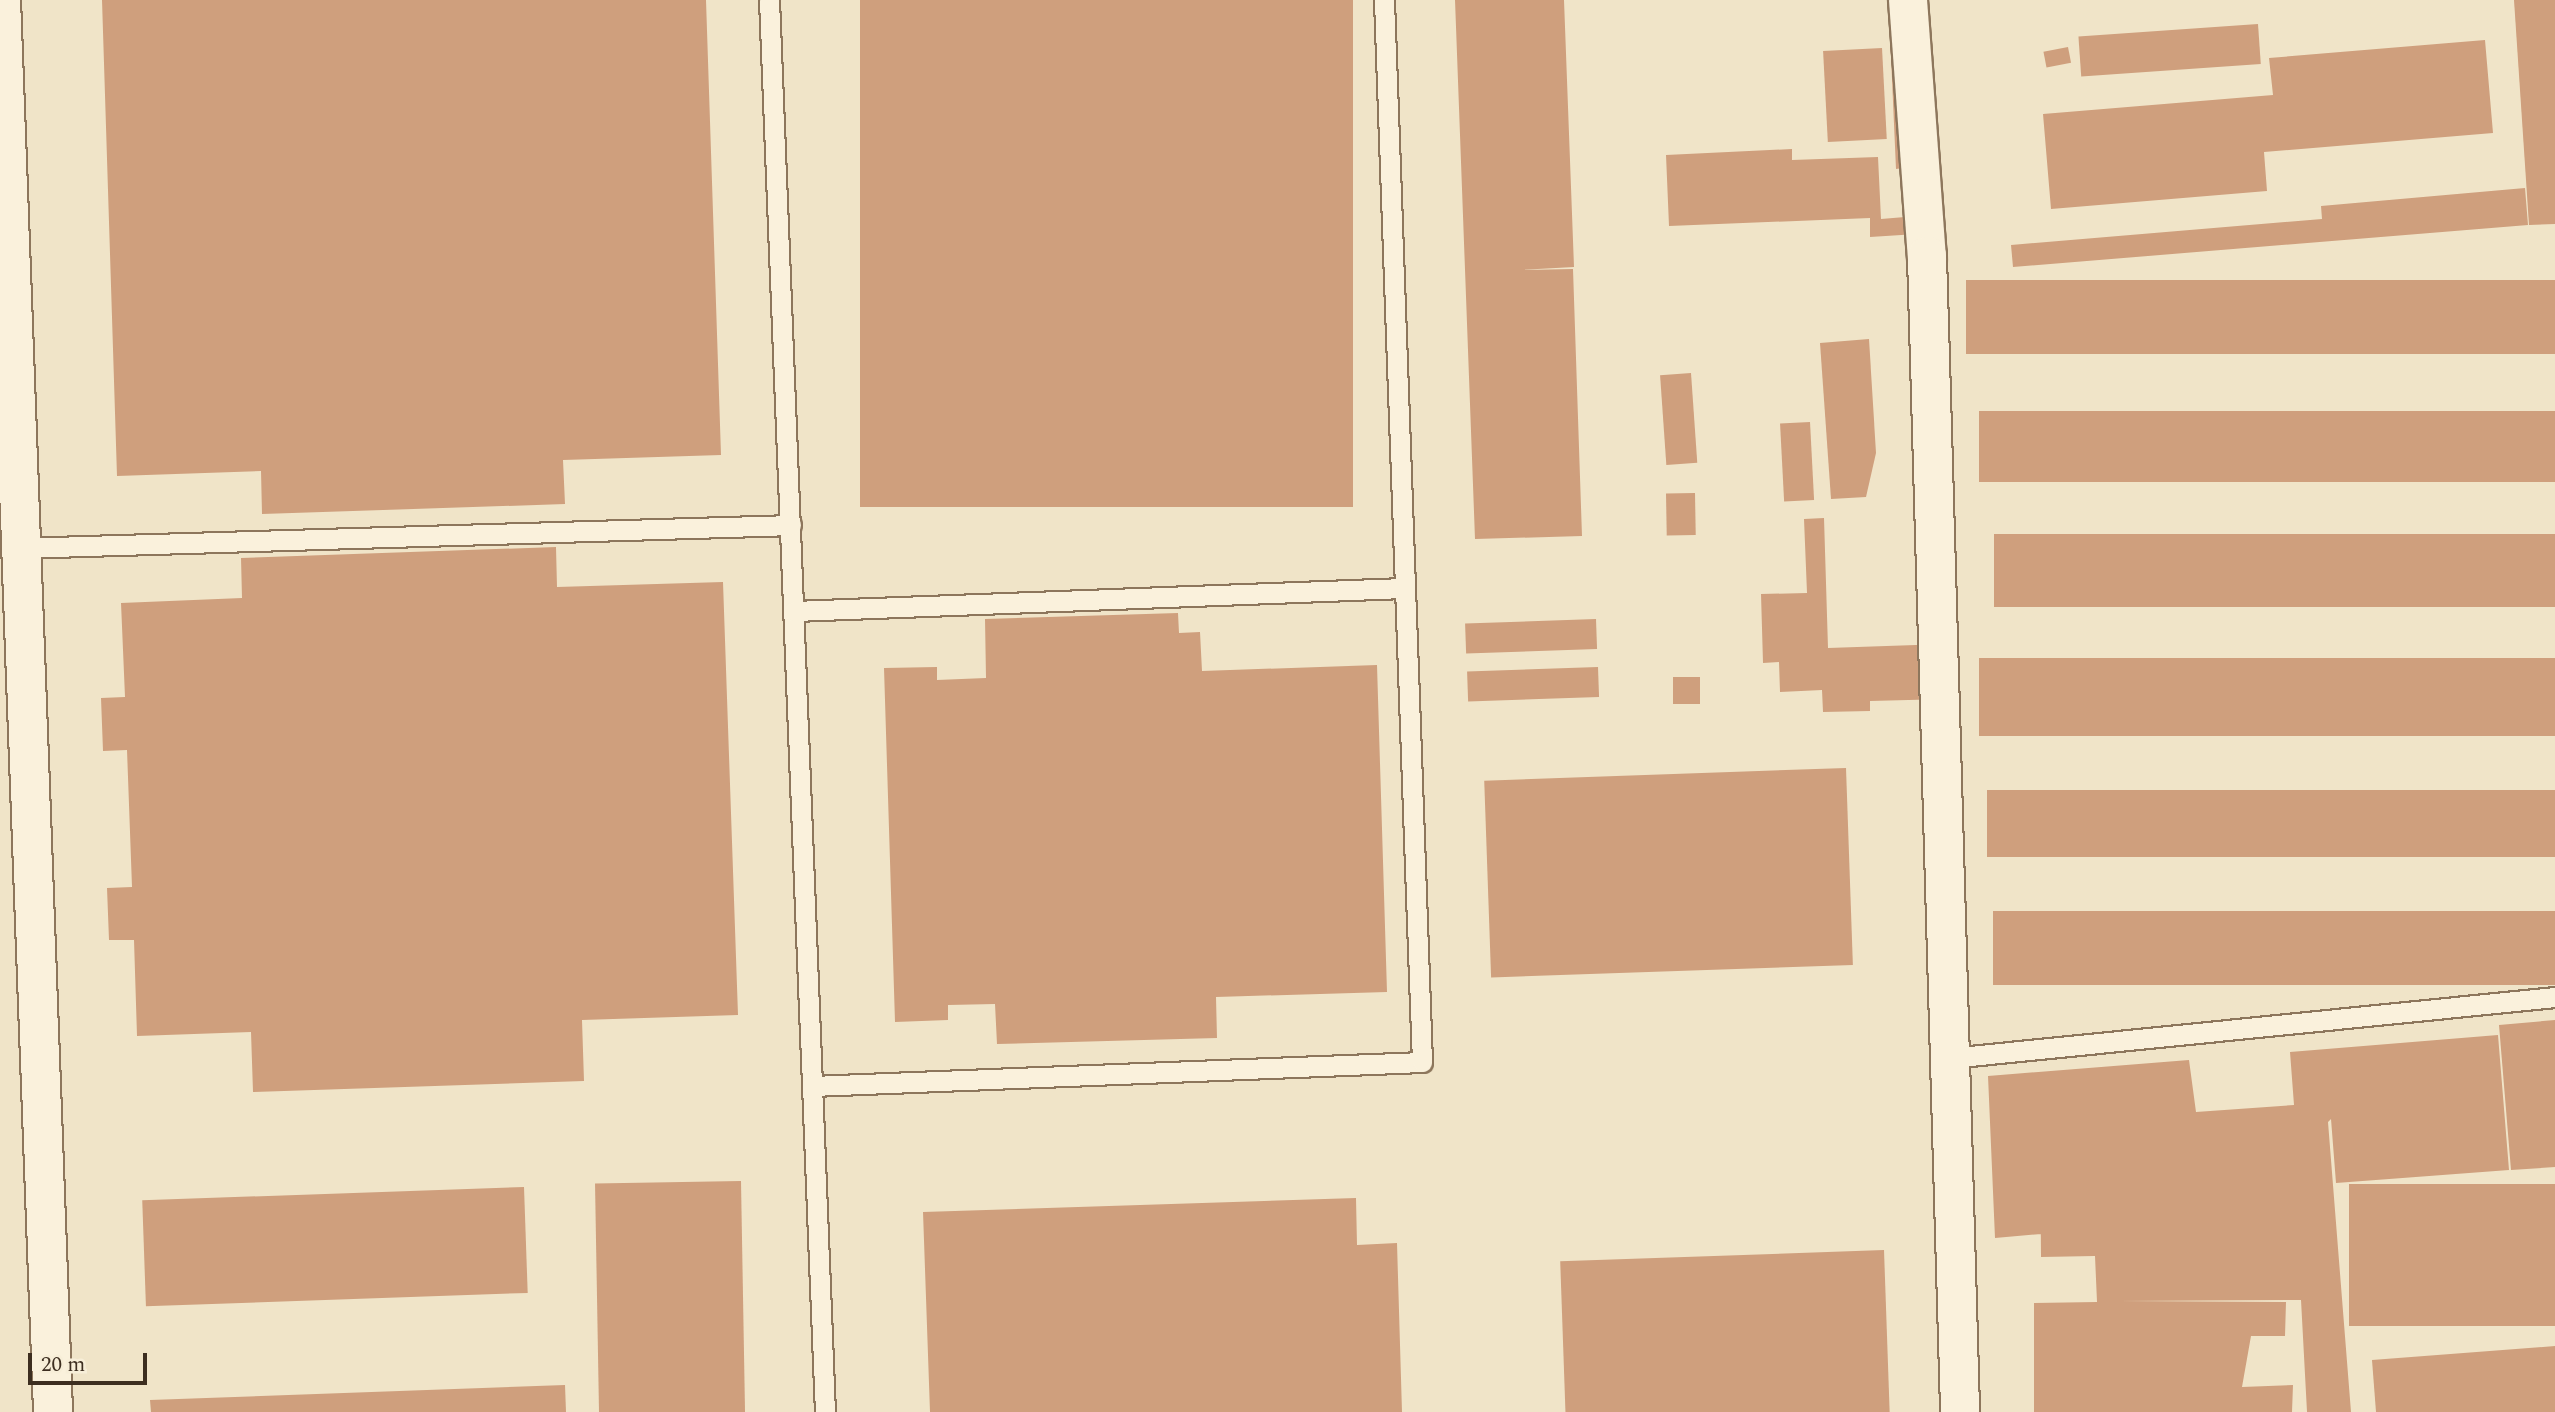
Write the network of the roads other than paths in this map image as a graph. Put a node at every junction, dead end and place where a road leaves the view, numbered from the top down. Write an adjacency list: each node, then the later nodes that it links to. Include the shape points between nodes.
1 (1, 0): 5 (street)
2 (769, 0): 6 (lane)
3 (1384, 0): 8 (lane)
4 (1908, 0): 11 (street, via 1927,256)
5 (4, 310): 7 (street)
6 (791, 525): 7 (lane); 9 (lane)
7 (18, 548): 13 (street)
8 (1405, 588): 9 (lane); 12 (lane, via 1422,1062)
9 (794, 611): 12 (lane)
10 (2555, 997): 11 (lane)
11 (1950, 1058): 15 (street)
12 (812, 1086): 14 (lane)
13 (53, 1412)
14 (825, 1412)
15 (1960, 1412)

